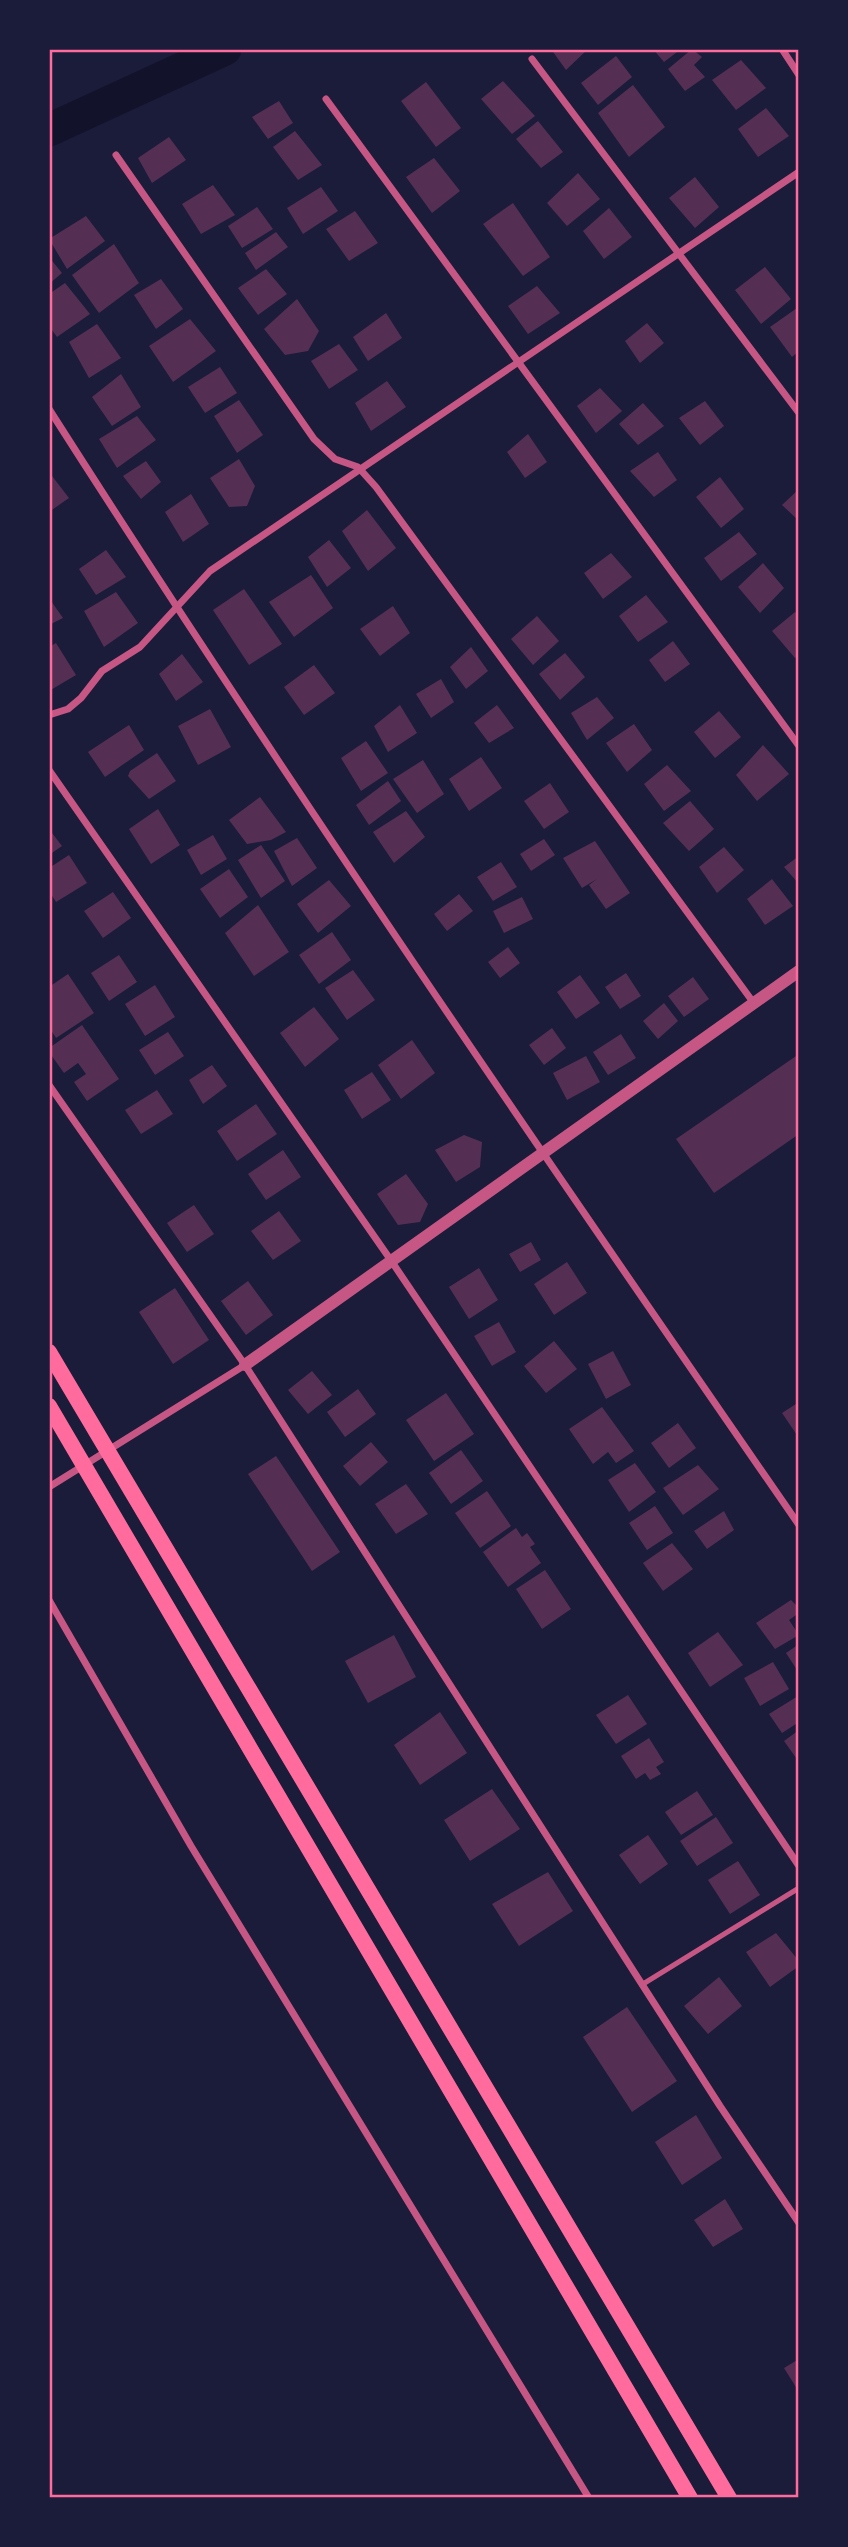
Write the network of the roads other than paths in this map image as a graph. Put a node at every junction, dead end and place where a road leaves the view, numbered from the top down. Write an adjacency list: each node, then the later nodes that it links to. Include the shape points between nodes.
1 (782, 49): 3 (street)
2 (532, 60): 7 (street)
3 (799, 75)
4 (326, 99): 8 (street)
5 (116, 155): 11 (street, via 314,439 335,459)
6 (799, 172): 7 (street)
7 (681, 253): 8 (street); 10 (street)
8 (518, 362): 11 (street); 14 (street)
9 (49, 409): 12 (street)
10 (799, 413)
11 (358, 467): 12 (street, via 210,571); 17 (street, via 405,524)
12 (175, 606): 13 (street, via 140,647 102,671 68,709); 19 (street)
13 (49, 715)
14 (799, 746)
15 (49, 769): 20 (street)
16 (799, 971): 17 (street)
17 (753, 1002): 19 (street)
18 (49, 1085): 22 (street)
19 (541, 1152): 20 (street); 25 (street)
20 (390, 1259): 22 (street); 28 (street)
21 (49, 1352): 35 (main road)
22 (245, 1365): 24 (street); 31 (street)
23 (49, 1406): 34 (main road)
24 (49, 1487)
25 (799, 1525)
26 (49, 1600): 33 (street, via 191,1846)
27 (799, 1849): 28 (street)
28 (791, 1854): 29 (street)
29 (799, 1866)
30 (799, 1888): 31 (lane)
31 (643, 1984): 32 (street)
32 (799, 2223)
33 (589, 2498)
34 (690, 2498)
35 (729, 2498)

